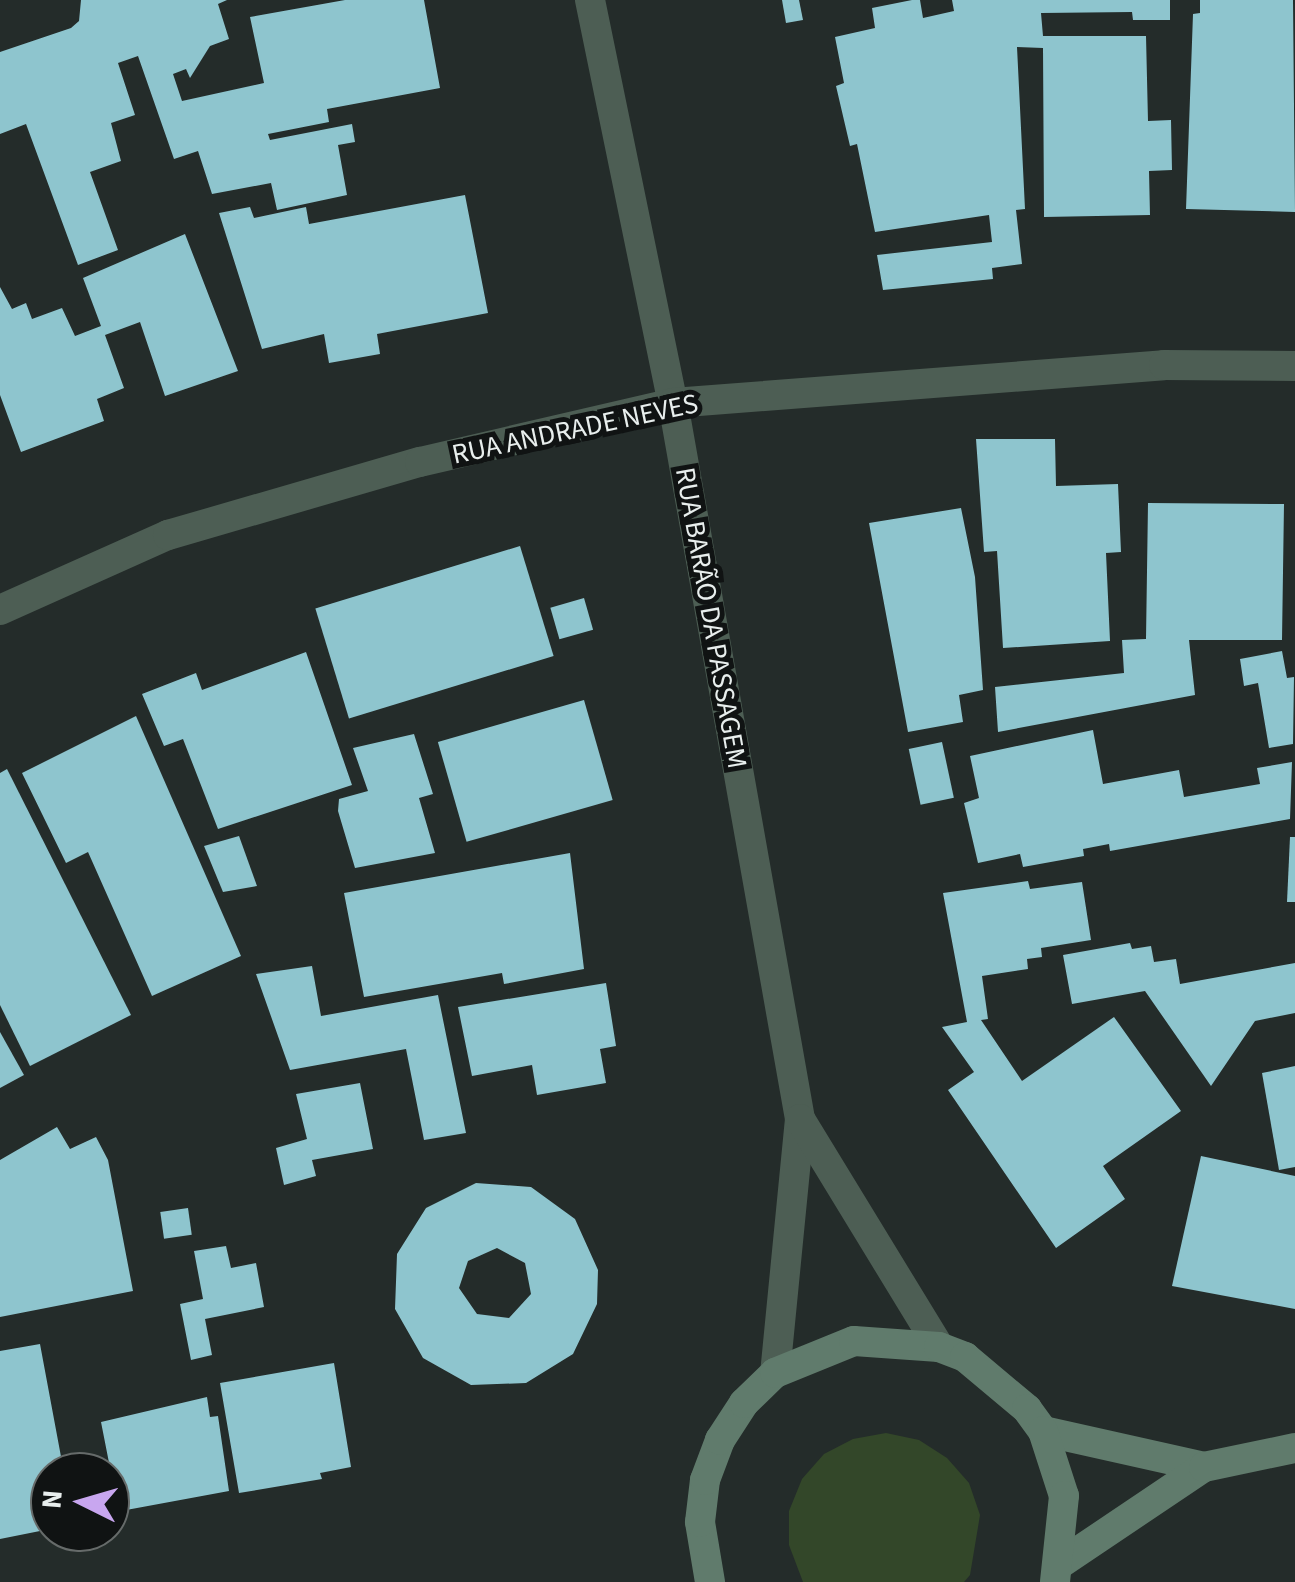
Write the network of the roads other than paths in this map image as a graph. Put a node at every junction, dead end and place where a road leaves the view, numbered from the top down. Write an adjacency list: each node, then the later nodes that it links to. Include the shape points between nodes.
1 (590, 0): 3 (street, RUA BARÃO DA PASSAGEM)
2 (1295, 366): 3 (street, RUA ANDRADE NEVES, via 1164,365)
3 (674, 403): 4 (street, RUA ANDRADE NEVES, via 420,462 168,535); 5 (street, RUA BARÃO DA PASSAGEM)
4 (0, 610)
5 (800, 1120): 6 (street, RUA BARÃO DA PASSAGEM); 7 (street, RUA BARÃO DA PASSAGEM)
6 (940, 1347): 7 (main road, via 854,1341); 8 (main road, via 1009,1389)
7 (776, 1373): 12 (main road, via 744,1403 704,1480 700,1522)
8 (1042, 1431): 10 (main road); 11 (main road, via 1064,1496)
9 (1295, 1448): 10 (main road)
10 (1204, 1468): 11 (main road)
11 (1058, 1572)
12 (710, 1582)

